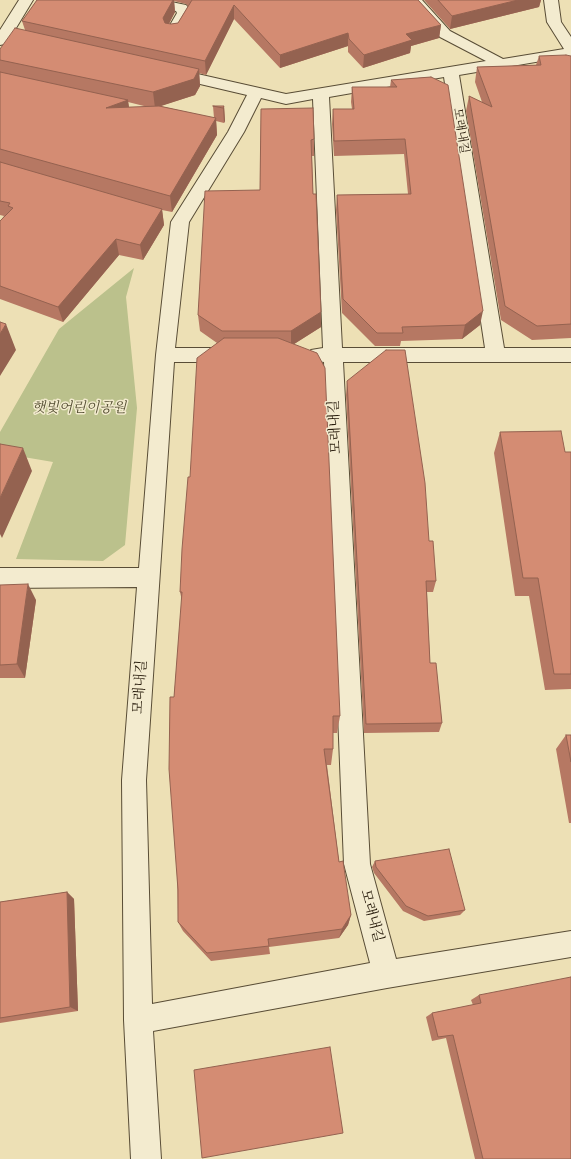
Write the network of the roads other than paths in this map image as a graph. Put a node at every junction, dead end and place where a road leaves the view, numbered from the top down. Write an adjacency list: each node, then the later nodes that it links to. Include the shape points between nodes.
1 (26, 0): 6 (street)
2 (140, 0): 5 (street, via 181,8 185,12)
3 (414, 0): 10 (street, via 445,34)
4 (551, 0): 8 (street, via 554,22)
5 (173, 32)
6 (2, 38): 7 (street)
7 (50, 45)
8 (571, 48)
9 (571, 52): 10 (street)
10 (502, 64): 12 (street)
11 (156, 70): 13 (street)
12 (451, 73): 14 (street); 19 (street, 모래내길)
13 (256, 93): 14 (street, via 286,99); 15 (street, 모래내길, via 228,130 173,220)
14 (321, 94): 18 (street, 모래내길)
15 (165, 355): 16 (street); 22 (street, 모래내길)
16 (253, 355)
17 (301, 355): 18 (street)
18 (332, 355): 19 (street); 24 (street, 모래내길, via 357,864)
19 (496, 355): 20 (street)
20 (571, 355)
21 (0, 578): 22 (street)
22 (148, 578): 25 (street, 모래내길, via 134,780)
23 (571, 944): 24 (street)
24 (387, 974): 25 (street)
25 (138, 1020): 26 (street, 모래내길)
26 (146, 1159)

